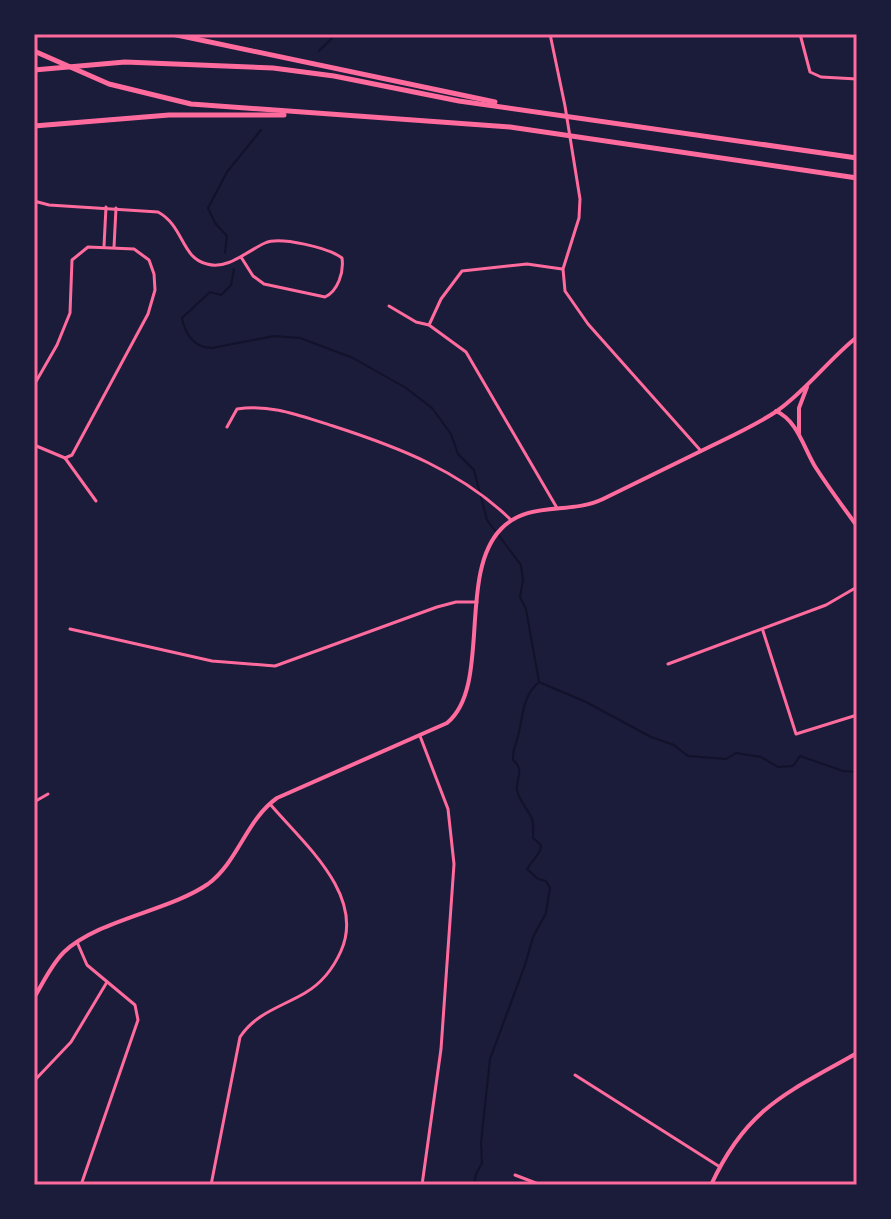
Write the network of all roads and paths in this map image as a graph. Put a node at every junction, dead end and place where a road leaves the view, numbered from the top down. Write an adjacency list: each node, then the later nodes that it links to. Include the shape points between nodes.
1 (172, 34): 7 (highway)
2 (550, 34): 18 (street, via 580,199)
3 (800, 34): 6 (street, via 812,74)
4 (34, 51): 8 (highway, via 139,93 191,104)
5 (34, 70): 7 (highway, via 125,62 263,67)
6 (857, 79)
7 (545, 112): 10 (highway)
8 (341, 116): 9 (highway, via 179,115); 11 (highway, via 510,127)
9 (34, 127)
10 (857, 158)
11 (857, 178)
12 (34, 201): 13 (street)
13 (106, 207): 14 (street); 15 (street)
14 (116, 208): 16 (street); 17 (street, via 167,217 201,262 212,266)
15 (104, 246): 16 (street); 22 (street, via 88,247 72,260 70,313)
16 (114, 247): 29 (street, via 134,249 149,260 155,290 148,314 72,455)
17 (241, 257): 17 (street, via 264,284 325,297 337,286 343,267 334,252 279,240)
18 (563, 269): 20 (street, via 527,264 462,271); 28 (street, via 571,302)
19 (389, 306): 20 (street)
20 (429, 325): 31 (street, via 466,352)
21 (857, 337): 23 (main road)
22 (34, 385)
23 (807, 386): 24 (main road); 26 (main road, via 799,408)
24 (776, 411): 26 (main road); 28 (main road)
25 (227, 427): 32 (street, via 237,409 259,406 389,444 452,474)
26 (799, 435): 33 (main road)
27 (34, 445): 29 (street)
28 (701, 451): 31 (main road, via 594,503)
29 (65, 458): 30 (street)
30 (96, 501)
31 (557, 508): 32 (main road, via 529,511)
32 (511, 520): 35 (main road, via 494,537 481,569)
33 (857, 526)
34 (857, 587): 37 (street)
35 (477, 602): 36 (street, via 437,607 275,666 212,661); 40 (main road, via 461,705 447,723)
36 (70, 629)
37 (762, 630): 38 (street); 39 (street, via 796,734)
38 (668, 664)
39 (857, 715)
40 (420, 734): 43 (main road); 54 (street, via 448,809 454,864 441,1049)
41 (48, 794): 42 (street)
42 (34, 802)
43 (269, 803): 44 (main road, via 206,885); 53 (street, via 330,875 343,900 347,924 334,966 319,983 255,1019 240,1037)
44 (77, 942): 45 (street, via 87,965); 46 (main road, via 56,961)
45 (107, 982): 49 (street, via 71,1042); 52 (street, via 135,1005 138,1020)
46 (34, 998)
47 (857, 1053): 50 (main road, via 776,1100 739,1136)
48 (575, 1075): 50 (street)
49 (34, 1081)
50 (720, 1167): 56 (main road)
51 (515, 1175): 55 (street)
52 (81, 1185)
53 (211, 1185)
54 (422, 1185)
55 (541, 1185)
56 (711, 1185)

